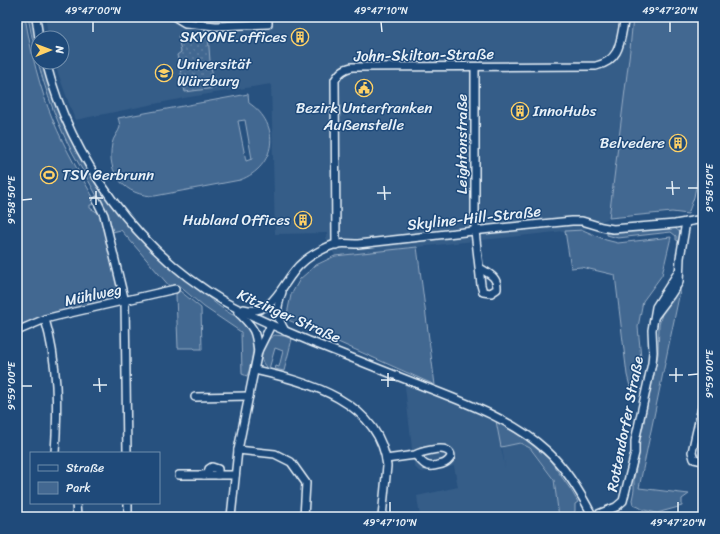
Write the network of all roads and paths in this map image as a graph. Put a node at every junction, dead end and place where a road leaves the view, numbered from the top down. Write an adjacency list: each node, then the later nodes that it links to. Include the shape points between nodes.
1 (36, 17): 5 (street)
2 (175, 17): 3 (street, via 185,23 216,26 268,24)
3 (268, 17)
4 (625, 17): 6 (street, John-Skilton-Straße, via 616,55 604,64)
5 (38, 30)
6 (475, 67): 11 (street, Leightonstraße); 12 (street, John-Skilton-Straße, via 352,67 339,73 335,80)
7 (48, 70): 17 (street, Kitzinger Straße, via 57,100 76,144 119,209 139,232 182,272)
8 (97, 201): 16 (street, via 106,221)
9 (703, 219): 10 (street)
10 (686, 222): 11 (street, Skyline-Hill-Straße, via 613,229 572,221); 44 (street, Rottendorfer Straße, via 679,271 656,306 652,330 652,362 623,501 616,507)
11 (475, 231): 12 (street, Skyline-Hill-Straße, via 358,244); 13 (street, Leightonstraße)
12 (336, 244): 15 (street, Skyline-Hill-Straße, via 301,264)
13 (480, 268)
14 (175, 289): 16 (street, Mühlweg)
15 (283, 289): 17 (street, Skyline-Hill-Straße, via 266,307 252,312); 21 (street, Skyline-Hill-Straße, via 277,316)
16 (125, 302): 18 (street, Mühlweg); 31 (street)
17 (232, 306): 19 (street, Kitzinger Straße); 23 (street, via 253,328)
18 (45, 320): 22 (street, Mühlweg); 30 (street, via 57,391)
19 (262, 321): 20 (street, Kitzinger Straße); 23 (street)
20 (271, 325): 21 (street, Kitzinger Straße); 24 (street)
21 (285, 331): 44 (street, Kitzinger Straße, via 468,405 513,426 534,440 556,460 574,484)
22 (17, 332)
23 (256, 336): 24 (street)
24 (258, 352): 25 (street)
25 (255, 370): 26 (street); 33 (street, via 306,383 339,398 370,425)
26 (249, 396): 27 (street); 29 (street)
27 (195, 397)
28 (703, 403): 34 (street, via 692,452 694,460)
29 (238, 450): 36 (street); 42 (street, via 275,454 291,462 306,483)
30 (55, 452)
31 (127, 452)
32 (415, 455): 33 (street)
33 (386, 459): 43 (street)
34 (703, 462)
35 (179, 475): 36 (street)
36 (235, 475): 41 (street)
37 (76, 504): 39 (street)
38 (128, 504): 40 (street)
39 (77, 517)
40 (128, 517)
41 (231, 517)
42 (304, 517)
43 (382, 517)
44 (592, 517)

